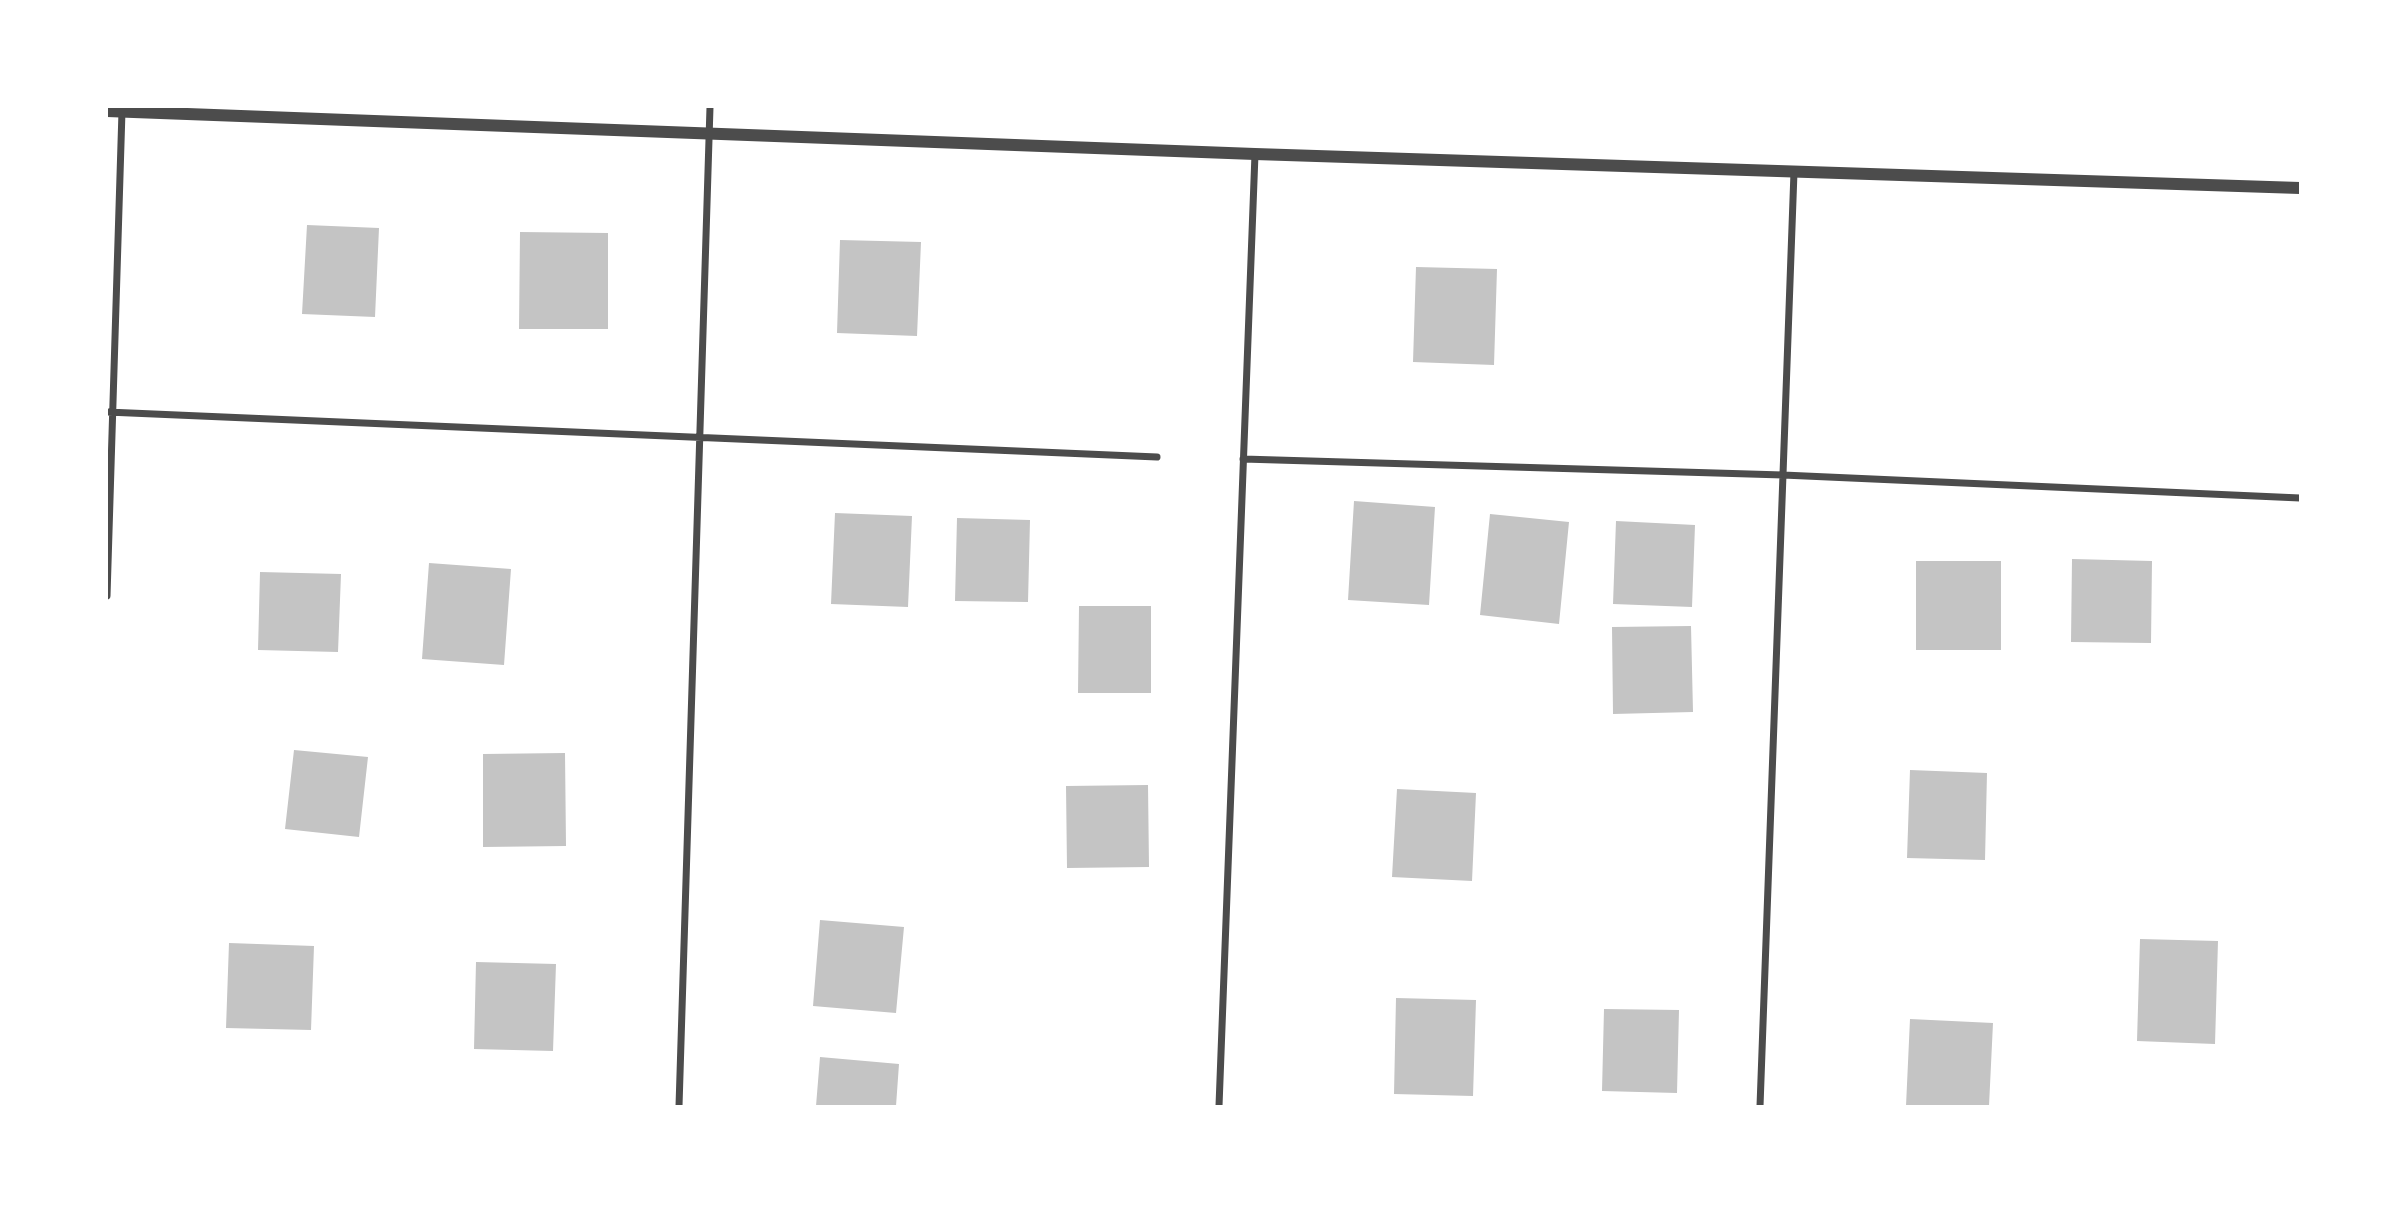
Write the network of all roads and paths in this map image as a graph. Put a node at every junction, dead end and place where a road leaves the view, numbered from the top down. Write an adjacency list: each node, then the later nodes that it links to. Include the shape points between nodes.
1 (710, 107): 4 (street)
2 (107, 111): 3 (street)
3 (121, 111): 4 (street); 8 (street)
4 (710, 133): 5 (street); 9 (street)
5 (1255, 154): 6 (street); 11 (street)
6 (1794, 172): 7 (street); 12 (street)
7 (2300, 188)
8 (109, 412): 9 (street); 14 (street)
9 (702, 437): 10 (street); 15 (street)
10 (1157, 457)
11 (1243, 459): 12 (street); 16 (street)
12 (1783, 475): 13 (street); 17 (street)
13 (2300, 498)
14 (107, 596)
15 (680, 1106)
16 (1219, 1106)
17 (1760, 1106)

